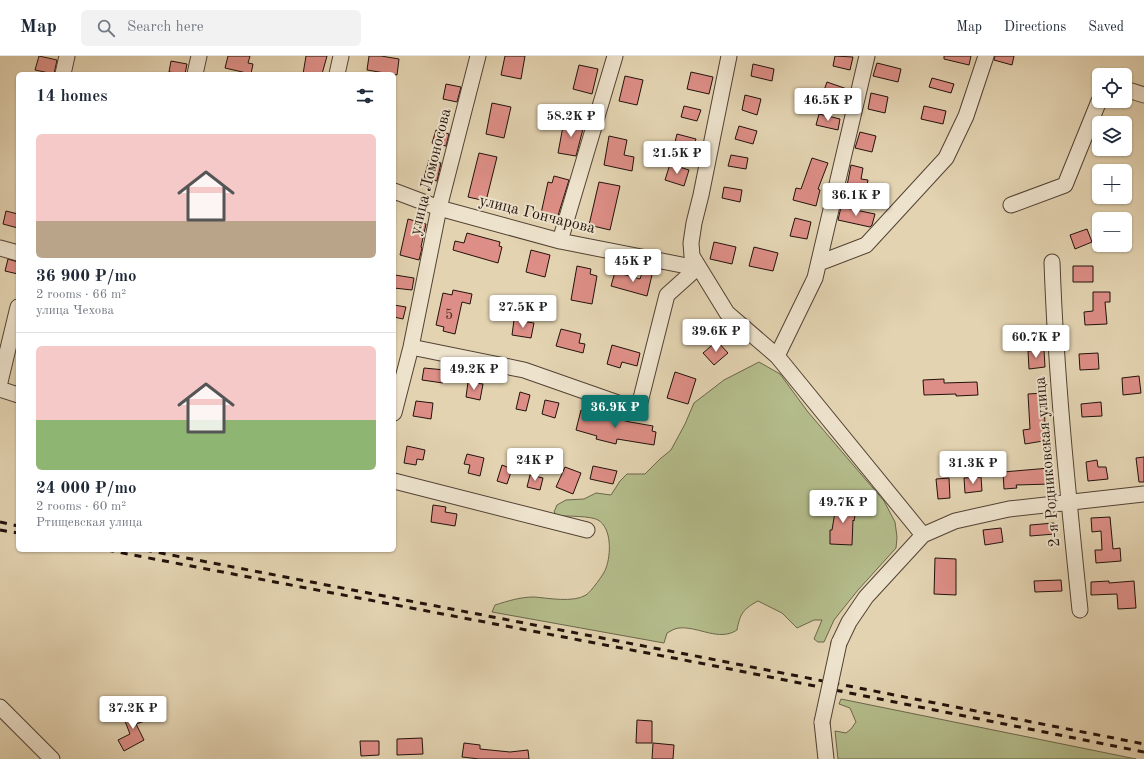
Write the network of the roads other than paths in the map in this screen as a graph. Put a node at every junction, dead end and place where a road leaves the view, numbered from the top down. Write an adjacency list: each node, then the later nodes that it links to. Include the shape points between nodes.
1 (67, 56): 9 (street)
2 (199, 56): 10 (street)
3 (341, 56): 11 (street)
4 (478, 56): 17 (street, улица Ломоносова)
5 (614, 56): 18 (street)
6 (729, 56): 23 (street, via 691,243 692,256)
7 (867, 56): 22 (street)
8 (986, 56): 22 (street, via 966,116 946,158 866,245)
9 (63, 72)
10 (195, 72)
11 (337, 72)
12 (1132, 91): 13 (street)
13 (1144, 95)
14 (1096, 108): 16 (street, via 1065,185)
15 (396, 193): 17 (street, улица Гончарова)
16 (1011, 206)
17 (439, 208): 18 (street, улица Гончарова); 25 (street, улица Ломоносова)
18 (560, 241): 23 (street, улица Гончарова)
19 (0, 248): 20 (street)
20 (16, 252)
21 (1052, 262): 33 (street, 2-я Родниковская улица, via 1055,337)
22 (819, 263): 26 (street, via 815,278)
23 (698, 268): 25 (street, via 667,295 638,410 524,370); 26 (street, via 727,313)
24 (16, 315): 27 (street)
25 (412, 347): 30 (street, улица Ломоносова)
26 (777, 356): 35 (street)
27 (0, 382)
28 (0, 389): 29 (street)
29 (16, 394)
30 (396, 407)
31 (396, 482): 34 (street)
32 (1144, 494): 33 (street)
33 (1069, 502): 35 (street, via 1009,509 966,518); 36 (street, 2-я Родниковская улица)
34 (587, 530)
35 (923, 535): 39 (street, bridge, via 866,597 849,622 839,643 822,722)
36 (1080, 610)
37 (0, 707): 38 (street)
38 (52, 759)
39 (826, 759)

